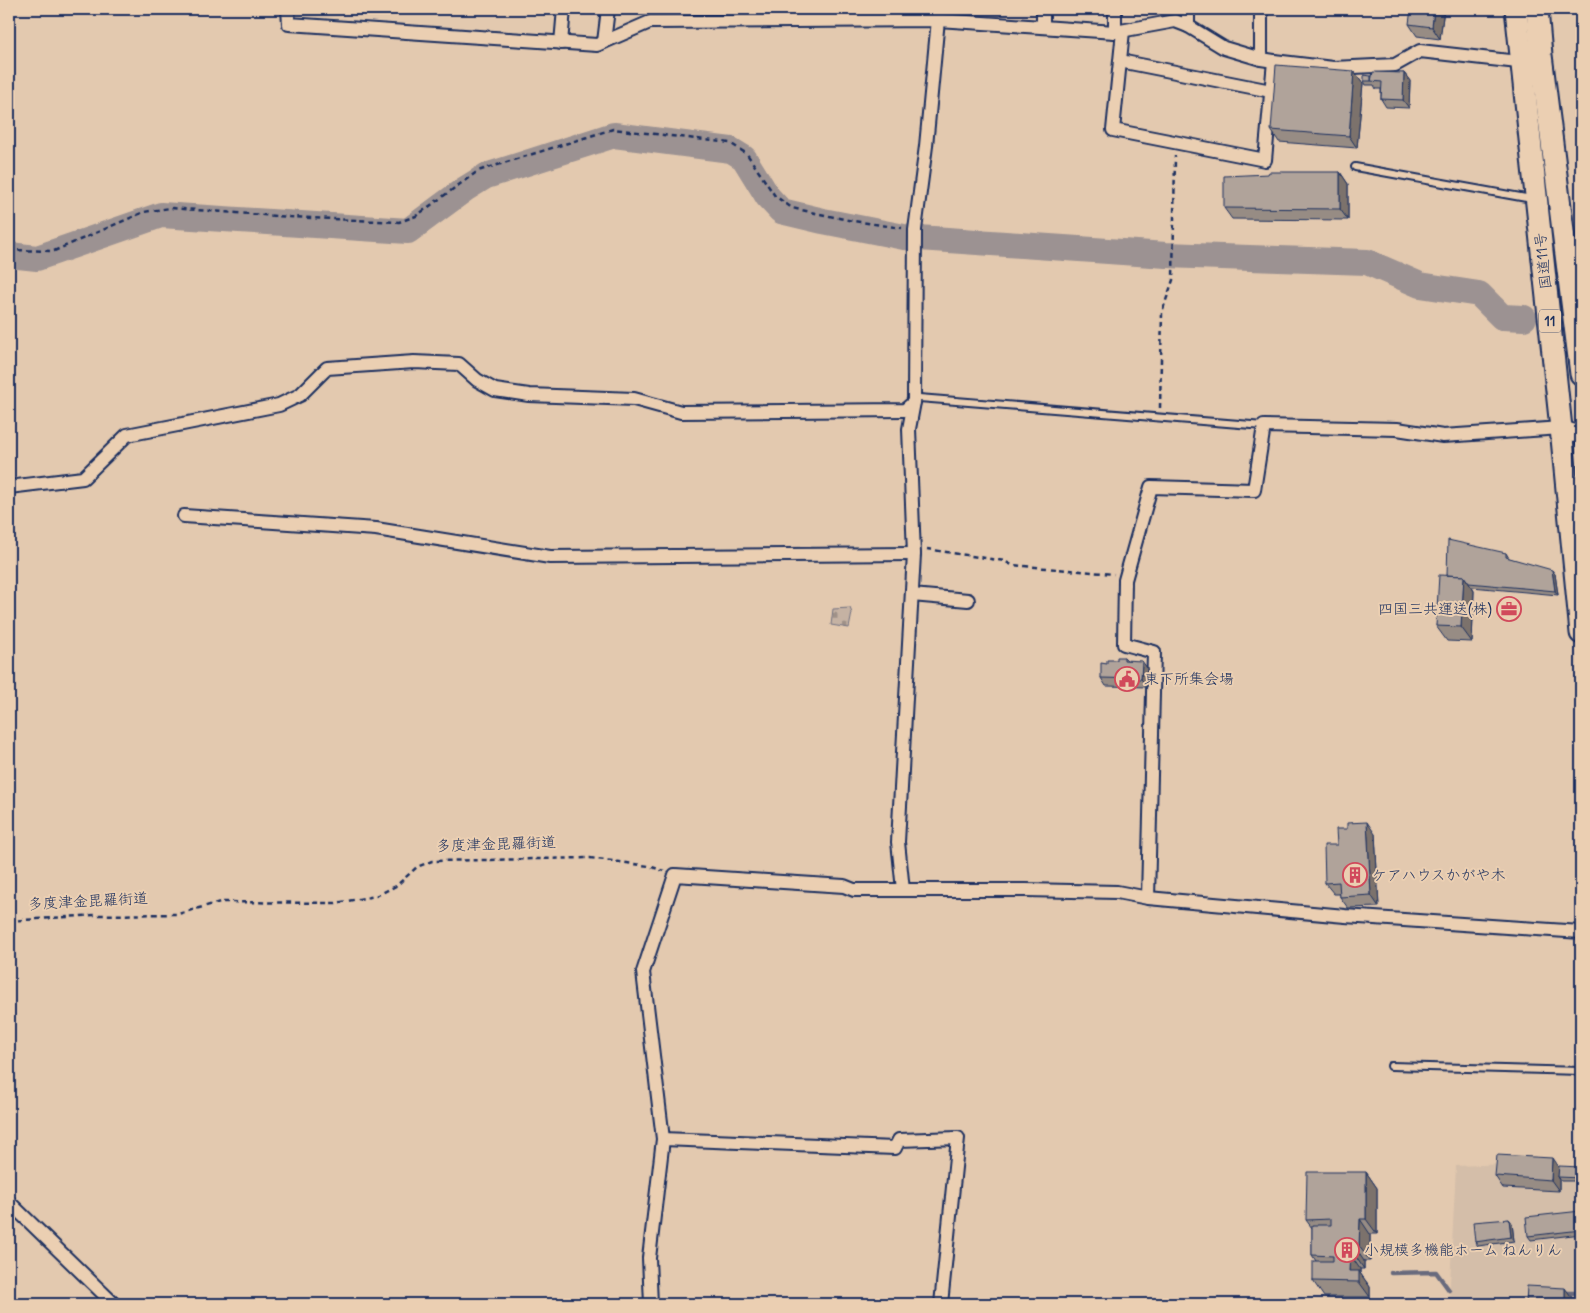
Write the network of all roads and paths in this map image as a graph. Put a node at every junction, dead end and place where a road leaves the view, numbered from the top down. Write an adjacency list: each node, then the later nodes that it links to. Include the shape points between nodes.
1 (288, 9): 15 (street, via 289,24)
2 (564, 9): 15 (street)
3 (608, 9): 14 (street)
4 (1043, 9): 12 (street)
5 (1115, 9): 13 (street)
6 (1188, 9): 11 (street)
7 (1261, 9): 16 (street)
8 (1516, 9): 18 (highway, 国道11号 / 11)
9 (1537, 9): 19 (highway, 国道11号 / 11)
10 (938, 14): 12 (street); 14 (street, via 650,22); 24 (street)
11 (1188, 26): 13 (street, via 1175,22); 16 (street, via 1224,48)
12 (1043, 27): 13 (street)
13 (1119, 31): 17 (street)
14 (604, 42): 15 (street, via 598,45)
15 (561, 43)
16 (1267, 60): 18 (street, via 1333,68 1395,65 1420,51); 20 (street)
17 (1120, 61): 20 (street); 21 (street, via 1113,130)
18 (1521, 62): 19 (street); 23 (highway, 国道11号 / 11)
19 (1542, 65): 26 (highway, 国道11号 / 11)
20 (1271, 91): 21 (street, via 1266,160)
21 (1176, 142): 28 (path, via 1173,280 1162,312)
22 (1356, 167): 23 (lane)
23 (1536, 200): 30 (highway, 国道11号 / 11)
24 (915, 234): 25 (path, via 792,208 775,196 747,154 730,143 613,129 478,171 416,216 399,222 170,208 144,212 54,251); 27 (street)
25 (9, 250)
26 (1581, 374)
27 (916, 399): 28 (lane); 32 (street, via 906,410 681,412 634,400 528,395 495,390 458,364 414,362 327,368 300,395 278,406 127,436 83,478); 34 (street, via 909,429)
28 (1160, 418): 29 (lane)
29 (1264, 426): 30 (street, via 1396,429 1443,436); 35 (street, via 1254,490 1151,486)
30 (1561, 428): 31 (street); 38 (highway, 国道11号 / 11)
31 (1581, 436)
32 (9, 487)
33 (184, 516): 34 (street, via 376,529 550,557)
34 (913, 550): 35 (path, via 1004,561 1012,565); 36 (street)
35 (1127, 575): 41 (street, via 1124,644 1154,652)
36 (912, 595): 37 (street); 40 (street, via 898,842)
37 (968, 600)
38 (1581, 633)
39 (675, 875): 40 (street, via 844,886 854,890); 42 (path, 多度津金毘羅街道, via 649,866 590,858 432,861 417,867 396,886 376,896 336,902 220,902 178,914); 46 (street, via 643,972)
40 (903, 890): 41 (street, via 1117,892)
41 (1148, 898): 43 (street, via 1345,916)
42 (9, 921)
43 (1581, 932)
44 (1391, 1066): 45 (lane)
45 (1581, 1071)
46 (663, 1139): 49 (street, via 649,1258); 50 (street, via 894,1148 899,1140 958,1138)
47 (9, 1202): 48 (street)
48 (114, 1304)
49 (651, 1304)
50 (941, 1304)

